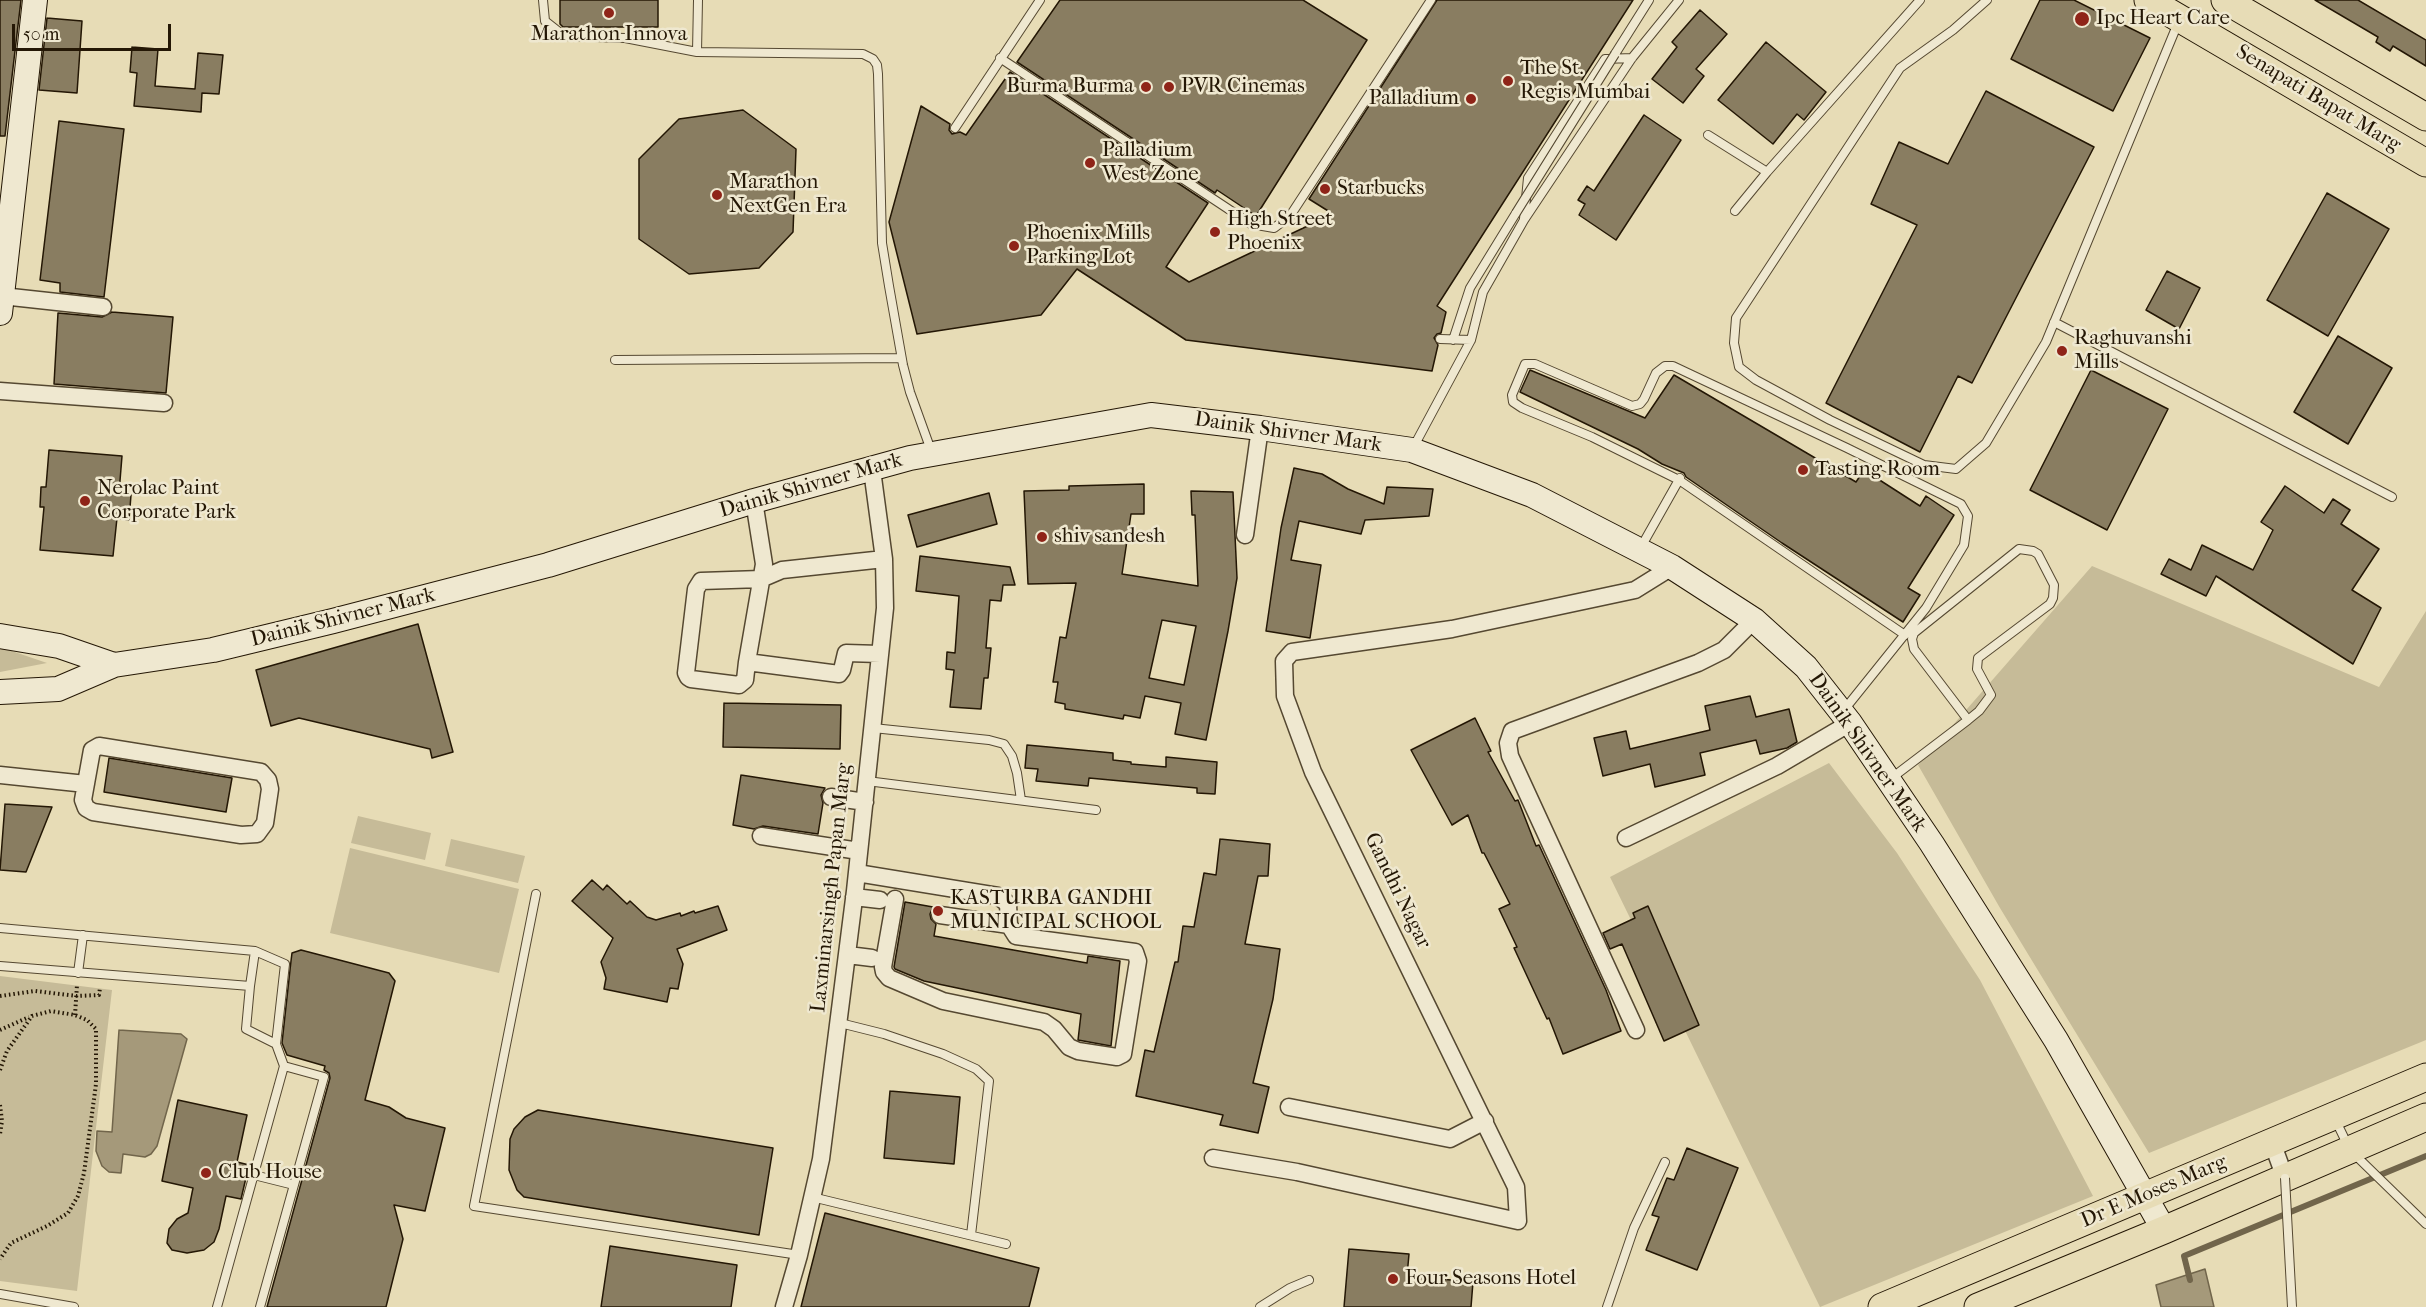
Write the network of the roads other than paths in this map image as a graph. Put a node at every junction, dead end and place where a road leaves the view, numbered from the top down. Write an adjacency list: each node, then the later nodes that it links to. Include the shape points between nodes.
1 (34, 0): 23 (main road)
2 (543, 0): 13 (lane, via 545,21 564,36 624,38)
3 (698, 0): 13 (lane)
4 (1040, 0): 14 (lane)
5 (1431, 0): 14 (lane, via 1290,216 1274,228 1251,224)
6 (1649, 0): 27 (lane, bridge, via 1470,288)
7 (1679, 0): 15 (lane)
8 (1920, 0): 20 (lane)
9 (1987, 0): 25 (lane, via 1900,68 1736,318 1734,342 1739,367 1830,420 1924,465 1956,469 1986,443)
10 (2148, 0): 12 (main road, Senapati Bapat Marg)
11 (2225, 0): 16 (main road, Senapati Bapat Marg)
12 (2181, 18): 19 (main road, Senapati Bapat Marg); 25 (lane)
13 (697, 52): 29 (lane, via 863,54 877,65 882,243)
14 (1000, 58): 17 (lane)
15 (1632, 58): 22 (lane); 22 (lane, via 1605,59 1528,178)
16 (2426, 117)
17 (955, 128)
18 (1708, 135): 20 (lane)
19 (2426, 163)
20 (1767, 172): 21 (lane)
21 (1735, 212)
22 (1524, 220): 28 (lane, via 1482,292)
23 (1, 304): 24 (street)
24 (103, 307)
25 (2054, 322): 40 (lane)
26 (1440, 339): 27 (lane)
27 (1453, 340): 28 (lane)
28 (1471, 340): 36 (lane)
29 (901, 358): 30 (lane); 37 (lane)
30 (615, 360)
31 (0, 391): 33 (street)
32 (1728, 393): 34 (lane); 39 (lane, via 1673,366 1665,366 1656,373 1640,404 1632,406 1535,363 1525,364 1512,395 1513,402); 48 (lane, via 1961,504 1968,516 1964,545)
33 (164, 403)
34 (1723, 403)
35 (1260, 428): 36 (main road, Dainik Shivner Mark); 37 (main road, Dainik Shivner Mark, via 1151,415); 42 (street)
36 (1412, 450): 43 (main road, Dainik Shivner Mark, via 1532,495)
37 (933, 453): 38 (main road, Dainik Shivner Mark)
38 (872, 470): 41 (main road, Dainik Shivner Mark); 44 (street, Laxminarsingh Papan Marg)
39 (1680, 479): 43 (lane); 48 (lane)
40 (2392, 497)
41 (754, 501): 46 (street, via 764,564); 52 (main road, Dainik Shivner Mark, via 548,565 345,618 213,650)
42 (1245, 536)
43 (1639, 550): 45 (main road, Dainik Shivner Mark)
44 (884, 559): 46 (street, via 782,570); 50 (street, Laxminarsingh Papan Marg, via 885,608)
45 (1672, 567): 47 (main road, Dainik Shivner Mark); 89 (street, Gandhi Nagar, via 1635,590 1452,629 1292,652 1284,661 1285,696 1313,772)
46 (761, 579): 51 (street); 51 (street, via 701,581 696,590 688,677 739,685 745,680)
47 (1754, 620): 54 (main road, Dainik Shivner Mark, via 1806,667); 82 (street, via 1724,650 1698,663 1512,731 1508,743 1510,756)
48 (1905, 635): 54 (lane)
49 (0, 636): 52 (main road, via 59,646)
50 (880, 654): 51 (street, via 846,653 839,674); 56 (street, Laxminarsingh Papan Marg)
51 (747, 662)
52 (114, 665): 53 (main road, via 58,689)
53 (0, 692)
54 (1846, 718): 58 (main road, Dainik Shivner Mark); 66 (street, via 1777,766)
55 (1968, 720): 55 (lane, via 1990,695 1977,669 1978,658 2053,598 2054,585 2033,551 2019,549 1914,633 1914,649); 58 (lane)
56 (873, 728): 59 (street, Laxminarsingh Papan Marg); 62 (lane, via 1004,744 1012,756)
57 (0, 775): 60 (street)
58 (1889, 780): 97 (main road, Dainik Shivner Mark, via 2056,1040)
59 (867, 781): 62 (lane); 63 (street, Laxminarsingh Papan Marg)
60 (86, 784): 60 (street, via 83,800 93,812 241,835 257,834 265,823 270,789 261,772 99,746 92,750)
61 (831, 797): 63 (street)
62 (1021, 800): 64 (lane)
63 (865, 802): 67 (street, Laxminarsingh Papan Marg)
64 (1096, 810)
65 (761, 836): 67 (street)
66 (1626, 838)
67 (860, 851): 68 (street, Laxminarsingh Papan Marg)
68 (857, 873): 70 (street, Laxminarsingh Papan Marg); 72 (street, via 998,896 1008,904)
69 (536, 894): 103 (lane, via 474,1206)
70 (855, 897): 72 (street, via 887,899 883,967 889,978 943,1001 1044,1022 1069,1047 1120,1057 1137,954 1016,936); 76 (street, Laxminarsingh Papan Marg)
71 (940, 915): 72 (street)
72 (1009, 925)
73 (0, 928): 74 (lane)
74 (83, 935): 75 (lane); 79 (lane)
75 (255, 951): 80 (lane); 83 (lane, via 285,964)
76 (848, 955): 77 (street); 81 (street, Laxminarsingh Papan Marg)
77 (872, 958)
78 (0, 966): 79 (lane)
79 (78, 973): 80 (lane)
80 (250, 986): 83 (lane, via 246,1029)
81 (840, 1023): 98 (street, Laxminarsingh Papan Marg); 101 (lane, via 943,1054 976,1069 988,1081)
82 (1636, 1030)
83 (276, 1044): 84 (lane)
84 (284, 1066): 94 (lane); 96 (lane, via 324,1077)
85 (2426, 1077): 87 (main road, Dr E Moses Marg)
86 (1289, 1107): 89 (street, via 1450,1138)
87 (2334, 1117): 90 (main road, Dr E Moses Marg); 91 (lane)
88 (2426, 1117): 91 (main road, Dr E Moses Marg)
89 (1485, 1121): 92 (street, Gandhi Nagar, via 1516,1187 1518,1221 1297,1172)
90 (2272, 1142): 95 (street); 97 (main road, Dr E Moses Marg)
91 (2350, 1150): 95 (main road, Dr E Moses Marg); 99 (lane)
92 (1213, 1158)
93 (1665, 1162): 111 (lane, via 1634,1228)
94 (254, 1175): 96 (lane); 107 (lane)
95 (2285, 1178): 100 (main road, Dr E Moses Marg); 114 (lane, bridge)
96 (294, 1185): 108 (lane)
97 (2145, 1195): 100 (main road, Dainik Shivner Mark); 112 (main road, Dr E Moses Marg)
98 (812, 1197): 101 (lane); 103 (street, Laxminarsingh Papan Marg)
99 (2426, 1224)
100 (2164, 1230): 113 (main road, Dr E Moses Marg)
101 (971, 1235): 102 (lane)
102 (1006, 1244)
103 (799, 1255): 109 (street, Laxminarsingh Papan Marg)
104 (1309, 1280): 110 (lane)
105 (0, 1294): 106 (lane)
106 (74, 1307)
107 (217, 1307)
108 (260, 1307)
109 (784, 1307)
110 (1260, 1307)
111 (1607, 1307)
112 (1881, 1307)
113 (1978, 1307)
114 (2292, 1307)

